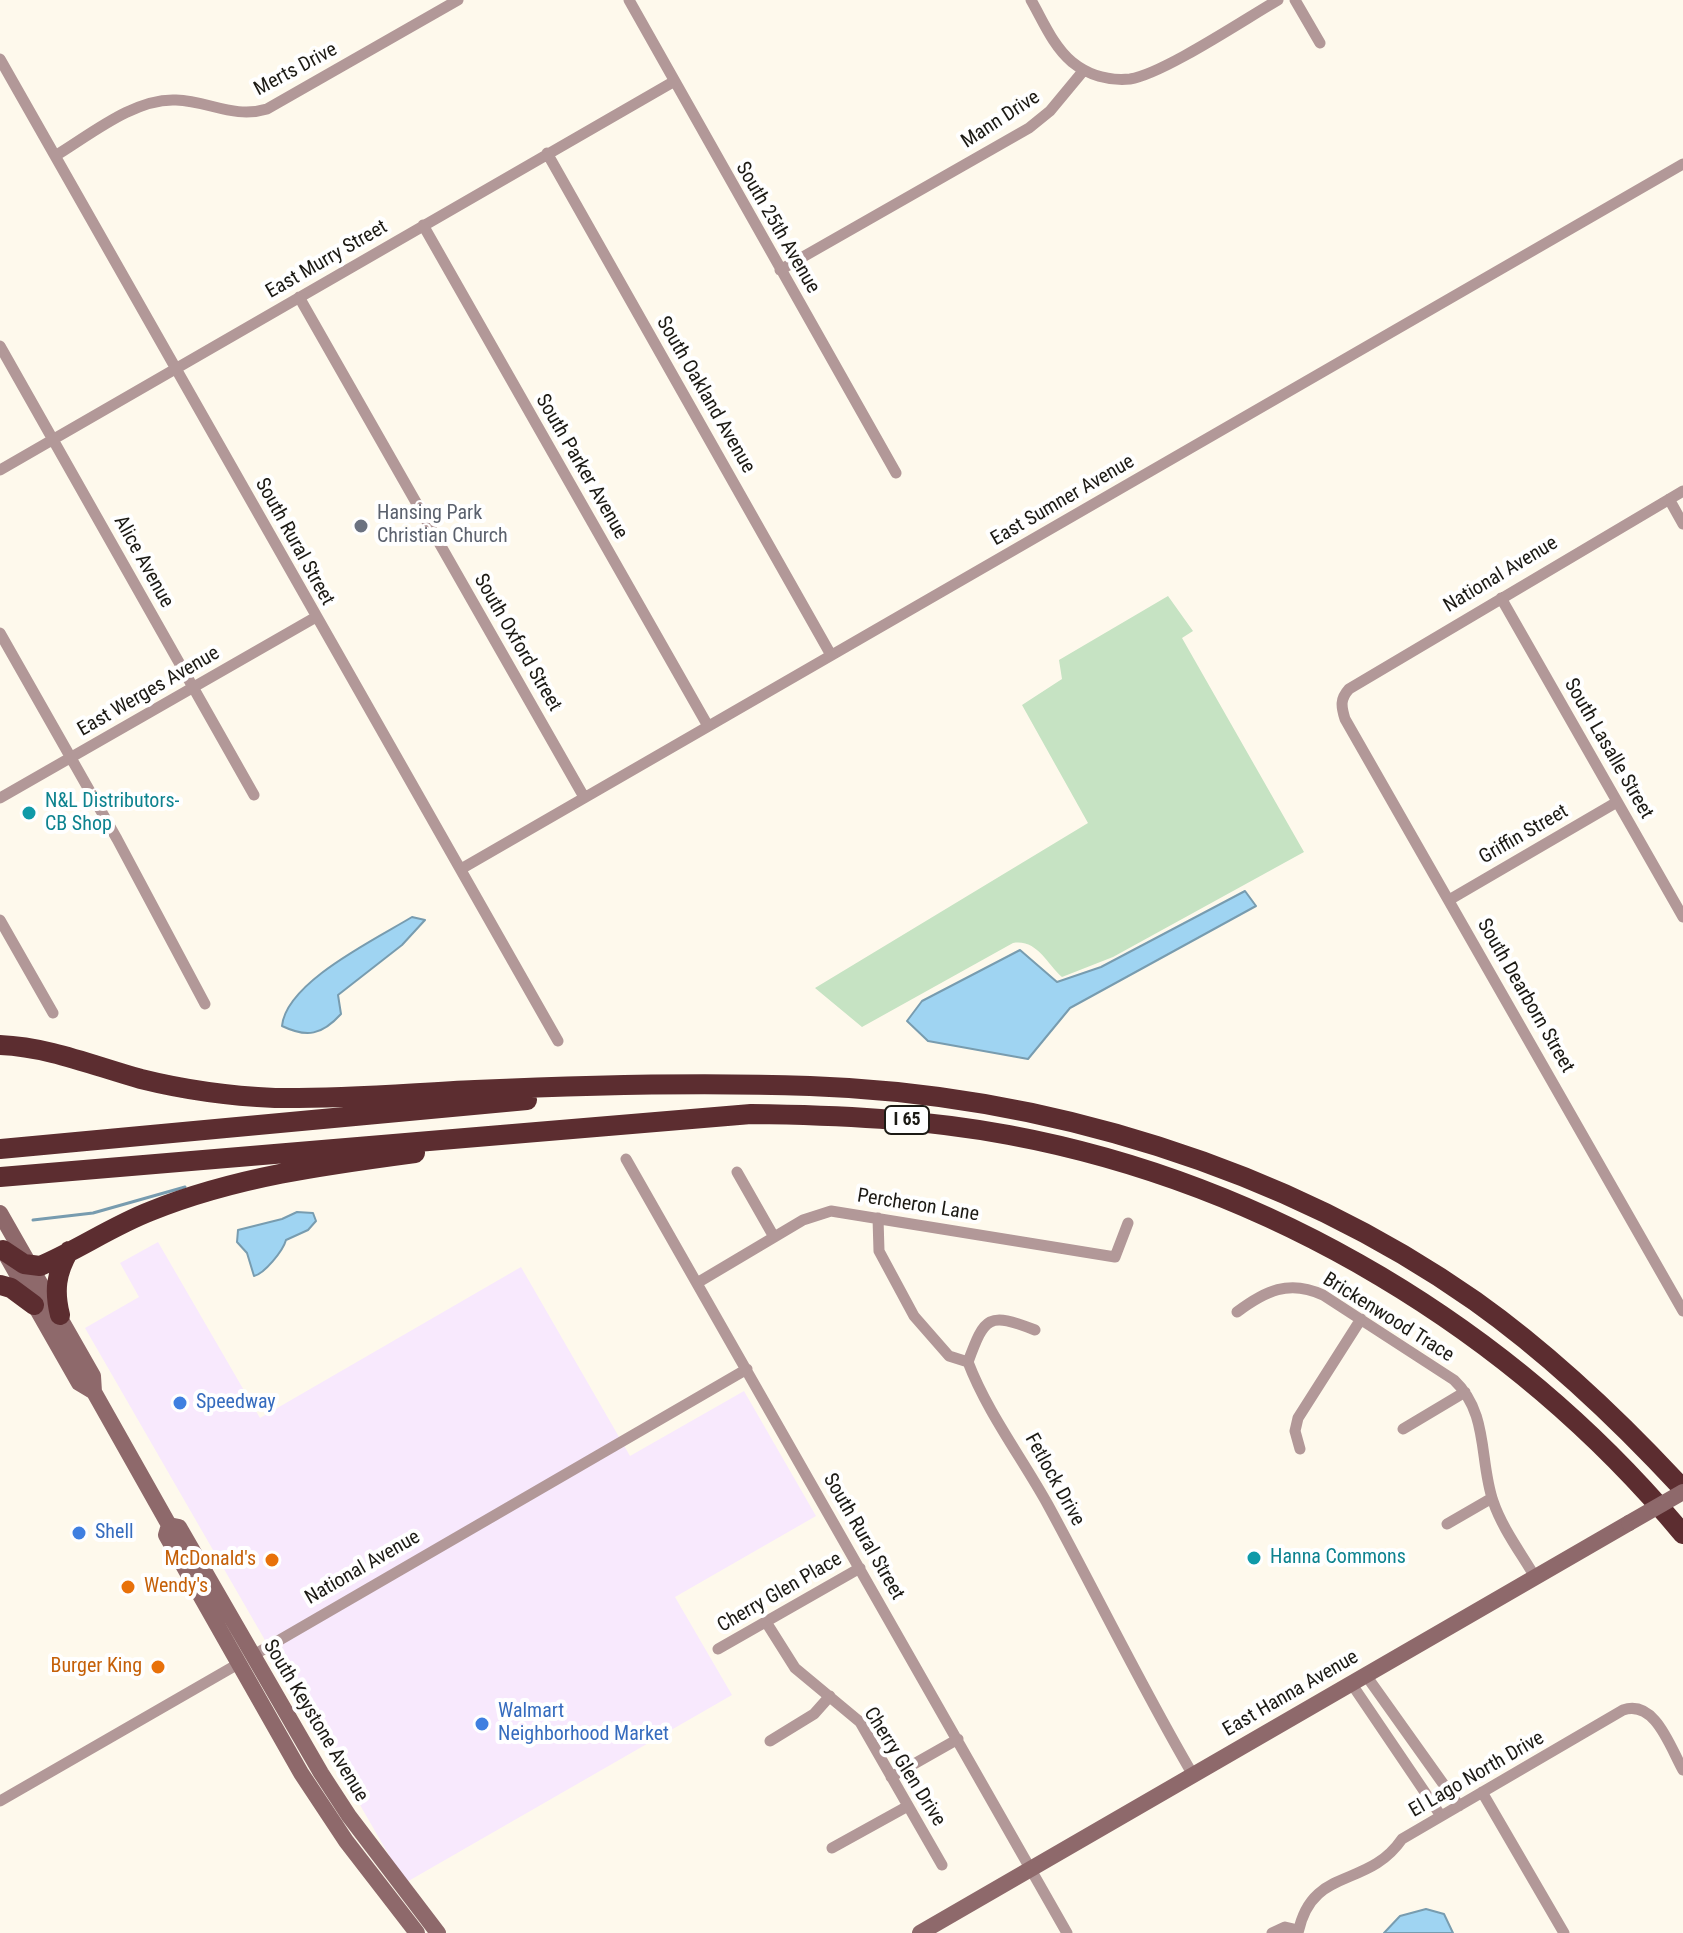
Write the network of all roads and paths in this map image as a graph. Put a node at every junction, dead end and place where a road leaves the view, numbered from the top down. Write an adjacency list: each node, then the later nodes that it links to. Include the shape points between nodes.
1 (458, 0): 11 (street, Merts Drive, via 267,109 237,113 179,100 148,103)
2 (629, 0): 9 (street, South 25th Avenue)
3 (1031, 0): 8 (street, via 1058,46)
4 (1278, 0): 8 (street, via 1148,74 1117,79)
5 (1295, 0): 6 (street)
6 (1320, 43)
7 (0, 59): 11 (street, South Rural Street)
8 (1084, 70): 14 (street, Mann Drive, via 1060,102 1029,128)
9 (673, 82): 10 (street, East Murry Street); 14 (street, South 25th Avenue)
10 (547, 153): 13 (street, East Murry Street); 27 (street, South Oakland Avenue)
11 (55, 156): 17 (street, South Rural Street)
12 (1683, 164): 27 (street, East Sumner Avenue)
13 (423, 225): 15 (street, East Murry Street); 30 (street, South Parker Avenue)
14 (780, 270): 20 (street, South 25th Avenue)
15 (299, 297): 17 (street, East Murry Street); 33 (street, South Oxford Street)
16 (0, 346): 18 (street, Alice Avenue)
17 (176, 369): 18 (street, East Murry Street); 25 (street, South Rural Street)
18 (53, 440): 19 (street, East Murry Street); 28 (street, Alice Avenue)
19 (0, 470)
20 (896, 473)
21 (1683, 491): 22 (street, National Avenue)
22 (1669, 499): 23 (street); 24 (street, National Avenue)
23 (1683, 524)
24 (1501, 598): 29 (street, National Avenue); 35 (street, South Lasalle Street)
25 (316, 617): 28 (street, East Werges Avenue); 36 (street, South Rural Street)
26 (0, 633): 31 (street)
27 (831, 655): 30 (street, East Sumner Avenue)
28 (193, 687): 31 (street, East Werges Avenue); 32 (street, Alice Avenue)
29 (1342, 697): 37 (street, South Dearborn Street, via 1345,719)
30 (708, 726): 33 (street, East Sumner Avenue)
31 (71, 758): 34 (street, East Werges Avenue); 40 (street)
32 (254, 795)
33 (584, 797): 36 (street, East Sumner Avenue)
34 (0, 798)
35 (1617, 802): 37 (street, Griffin Street); 38 (street, South Lasalle Street)
36 (461, 869): 42 (street, South Rural Street)
37 (1449, 900): 60 (street, South Dearborn Street)
38 (1683, 917)
39 (0, 920): 41 (street)
40 (205, 1004)
41 (53, 1013)
42 (558, 1041)
43 (0, 1045): 44 (highway, via 167,1084 249,1096)
44 (667, 1087): 46 (highway, I 65); 71 (highway, I 65, via 814,1086 960,1100 1110,1133 1230,1173 1370,1238 1477,1302 1566,1374)
45 (665, 1120): 49 (highway, I 65); 54 (highway, via 276,1174 162,1207); 74 (highway, I 65, via 809,1114 959,1127 1088,1153 1225,1199 1348,1258 1471,1336 1595,1441)
46 (0, 1149)
47 (626, 1159): 57 (street, South Rural Street)
48 (737, 1172): 53 (street)
49 (4, 1177)
50 (0, 1213): 55 (main road, South Keystone Avenue)
51 (878, 1218): 52 (street, Percheron Lane, via 1115,1257); 53 (street, Percheron Lane, via 831,1211); 65 (street, via 879,1251 914,1316 949,1356)
52 (1128, 1223)
53 (774, 1237): 57 (street, Percheron Lane)
54 (69, 1251): 56 (highway); 62 (highway, via 55,1295)
55 (6, 1253): 56 (highway); 59 (main road, South Keystone Avenue)
56 (31, 1266): 62 (main road, South Keystone Avenue)
57 (697, 1283): 66 (street, South Rural Street)
58 (0, 1285): 59 (highway)
59 (34, 1305): 67 (main road, South Keystone Avenue, via 79,1383)
60 (1683, 1311)
61 (1237, 1312): 63 (street, Brickenwood Trace, via 1272,1290 1298,1287 1323,1295)
62 (60, 1315): 67 (main road, South Keystone Avenue, via 93,1376)
63 (1361, 1319): 68 (street, Brickenwood Trace); 70 (street, via 1298,1418)
64 (1035, 1330): 65 (street, via 1003,1318 991,1320 978,1332)
65 (968, 1362): 85 (street, Fetlock Drive)
66 (747, 1369): 75 (street, South Rural Street); 79 (street, National Avenue)
67 (94, 1392): 79 (main road, South Keystone Avenue, via 169,1525 166,1535)
68 (1465, 1392): 69 (street); 72 (street, Brickenwood Trace, via 1479,1424)
69 (1403, 1429)
70 (1300, 1449)
71 (1683, 1491): 76 (main road, East Hanna Avenue, bridge)
72 (1492, 1498): 73 (street); 76 (street, Brickenwood Trace)
73 (1447, 1524)
74 (1683, 1534)
75 (860, 1568): 77 (street, Cherry Glen Place); 82 (street, South Rural Street)
76 (1535, 1577): 80 (main road, East Hanna Avenue)
77 (766, 1622): 78 (street, Cherry Glen Place); 81 (street, Cherry Glen Drive, via 791,1663)
78 (718, 1649)
79 (245, 1660): 88 (street, National Avenue); 95 (main road, South Keystone Avenue, via 322,1806)
80 (1358, 1679): 85 (main road, East Hanna Avenue); 90 (street); 91 (street)
81 (830, 1696): 83 (street, via 814,1714); 86 (street, Cherry Glen Drive, via 857,1719)
82 (958, 1739): 86 (street); 94 (street, South Rural Street)
83 (770, 1741)
84 (1683, 1770): 87 (street, El Lago North Drive, via 1651,1715 1638,1707 1623,1710)
85 (1193, 1775): 94 (main road, East Hanna Avenue)
86 (891, 1777): 89 (street, Cherry Glen Drive)
87 (1482, 1792): 90 (street, El Lago North Drive); 102 (street)
88 (0, 1801)
89 (908, 1806): 92 (street); 93 (street, Cherry Glen Drive)
90 (1459, 1806): 91 (street, El Lago North Drive)
91 (1441, 1816): 96 (street, El Lago North Drive, via 1402,1839 1374,1868 1321,1890)
92 (832, 1848)
93 (942, 1865)
94 (1031, 1869): 99 (main road, East Hanna Avenue); 100 (street, South Rural Street)
95 (403, 1902): 97 (main road, South Keystone Avenue); 98 (main road, South Keystone Avenue)
96 (1298, 1931): 101 (street, El Lago North Drive, via 1281,1928)
97 (417, 1933)
98 (438, 1933)
99 (920, 1933)
100 (1067, 1933)
101 (1272, 1933)
102 (1564, 1933)

